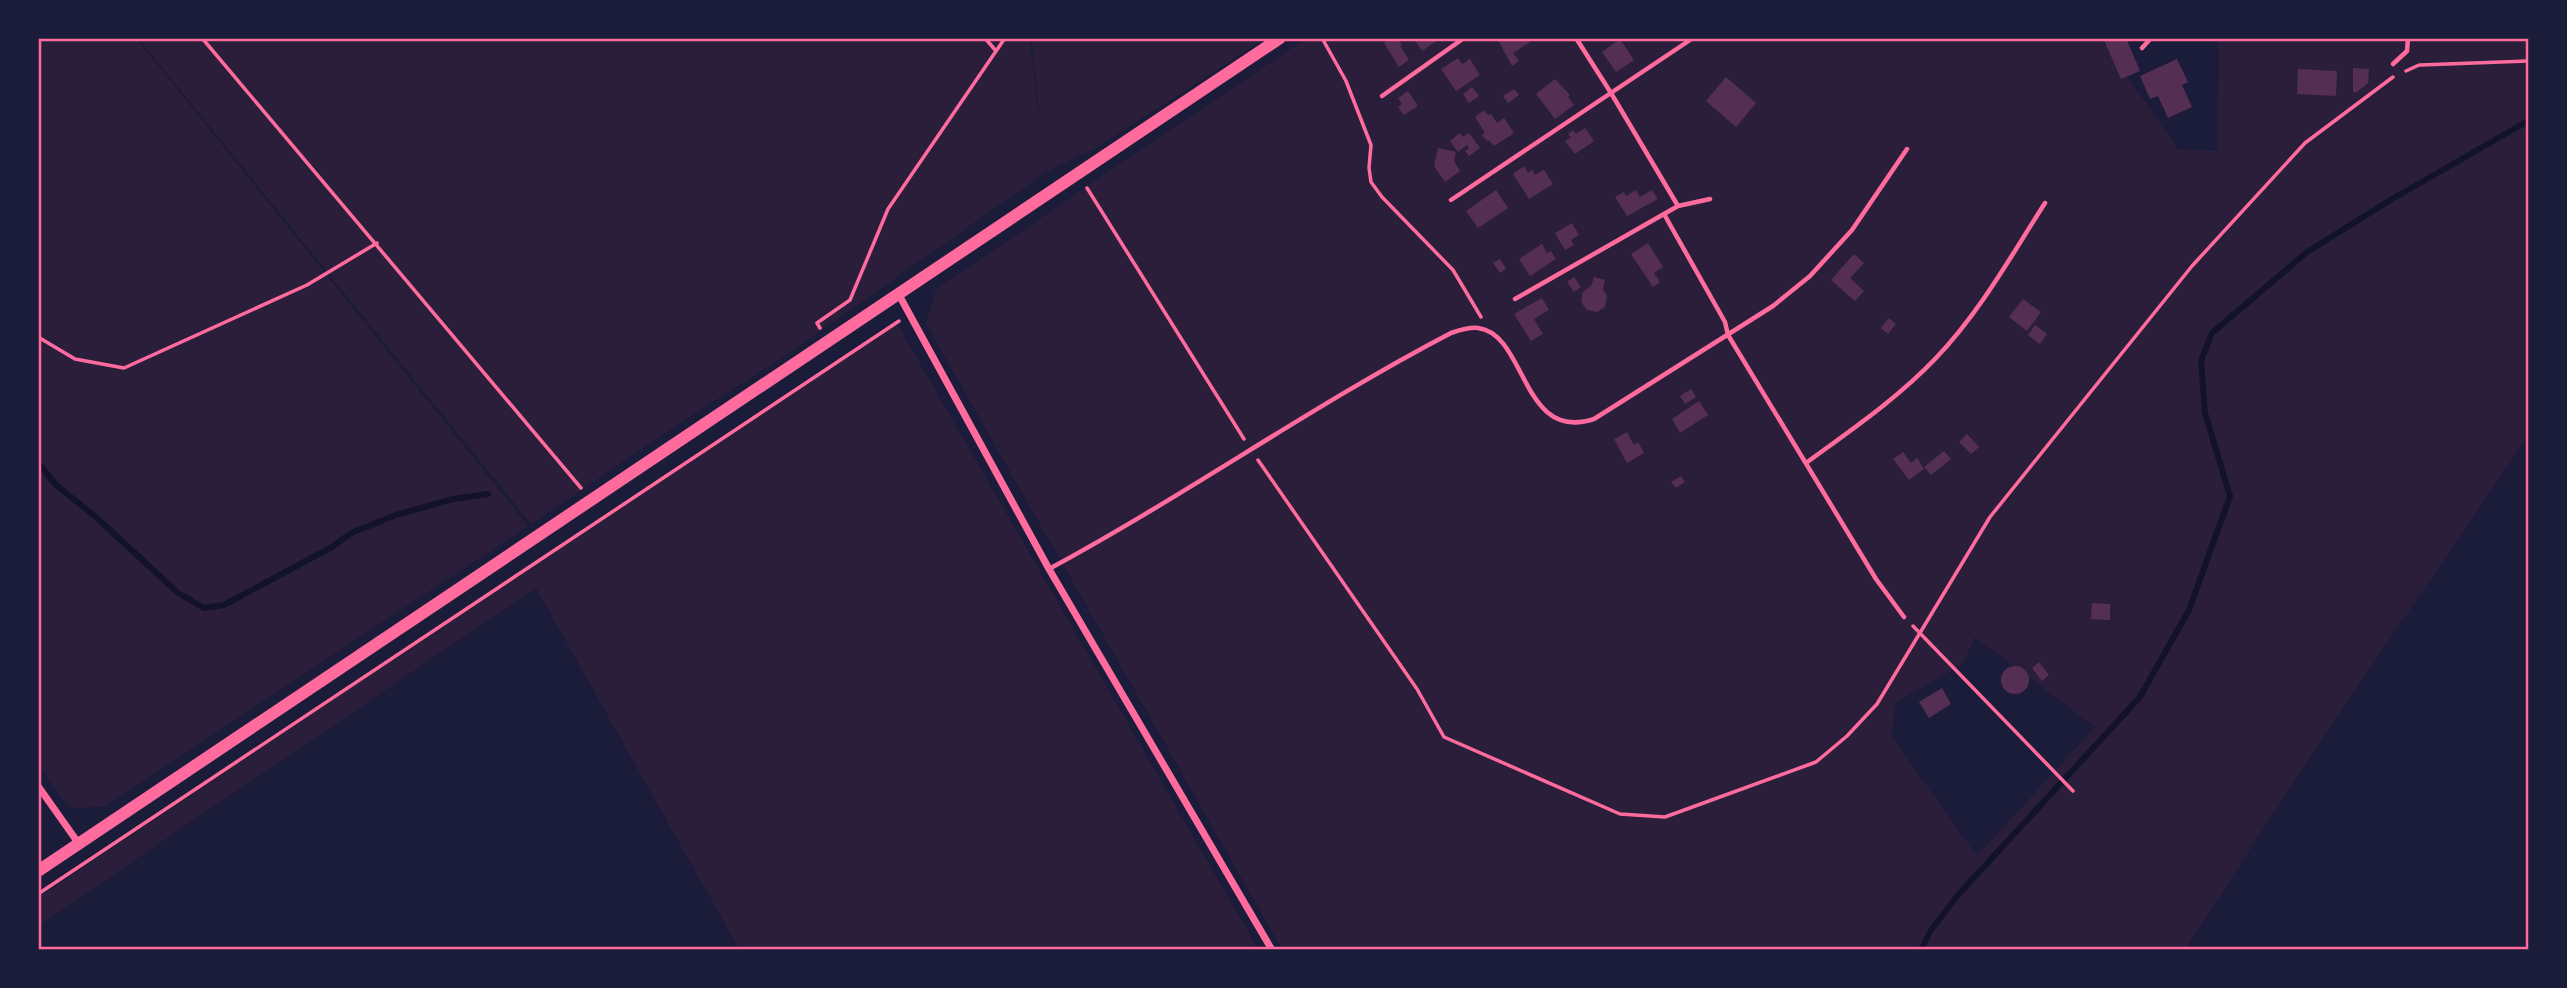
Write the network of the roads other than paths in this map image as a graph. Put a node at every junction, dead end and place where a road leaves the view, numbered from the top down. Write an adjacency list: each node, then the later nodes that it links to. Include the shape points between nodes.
1 (1280, 38): 17 (street)
2 (1464, 38): 10 (lane)
3 (1576, 38): 9 (lane)
4 (1693, 38): 9 (lane)
5 (2151, 38): 7 (lane)
6 (2408, 38): 8 (lane, via 2407,51)
7 (2141, 48)
8 (2393, 64)
9 (1611, 93): 13 (lane); 15 (lane)
10 (1382, 96)
11 (1907, 149): 19 (lane, via 1852,230 1810,276)
12 (1710, 199): 15 (lane)
13 (1451, 200)
14 (2045, 203): 20 (lane, via 1974,312 1936,358 1880,408)
15 (1678, 206): 16 (lane)
16 (1664, 214): 18 (lane); 19 (lane, via 1725,321)
17 (899, 295): 21 (street); 24 (street)
18 (1515, 299)
19 (1728, 335): 20 (lane); 21 (lane, via 1581,423 1564,422 1546,412 1500,340 1488,331 1469,328 1451,333)
20 (1806, 463): 22 (lane)
21 (1049, 569): 26 (street)
22 (1904, 617)
23 (38, 786): 24 (street)
24 (79, 844): 25 (street)
25 (38, 871)
26 (1272, 950)

